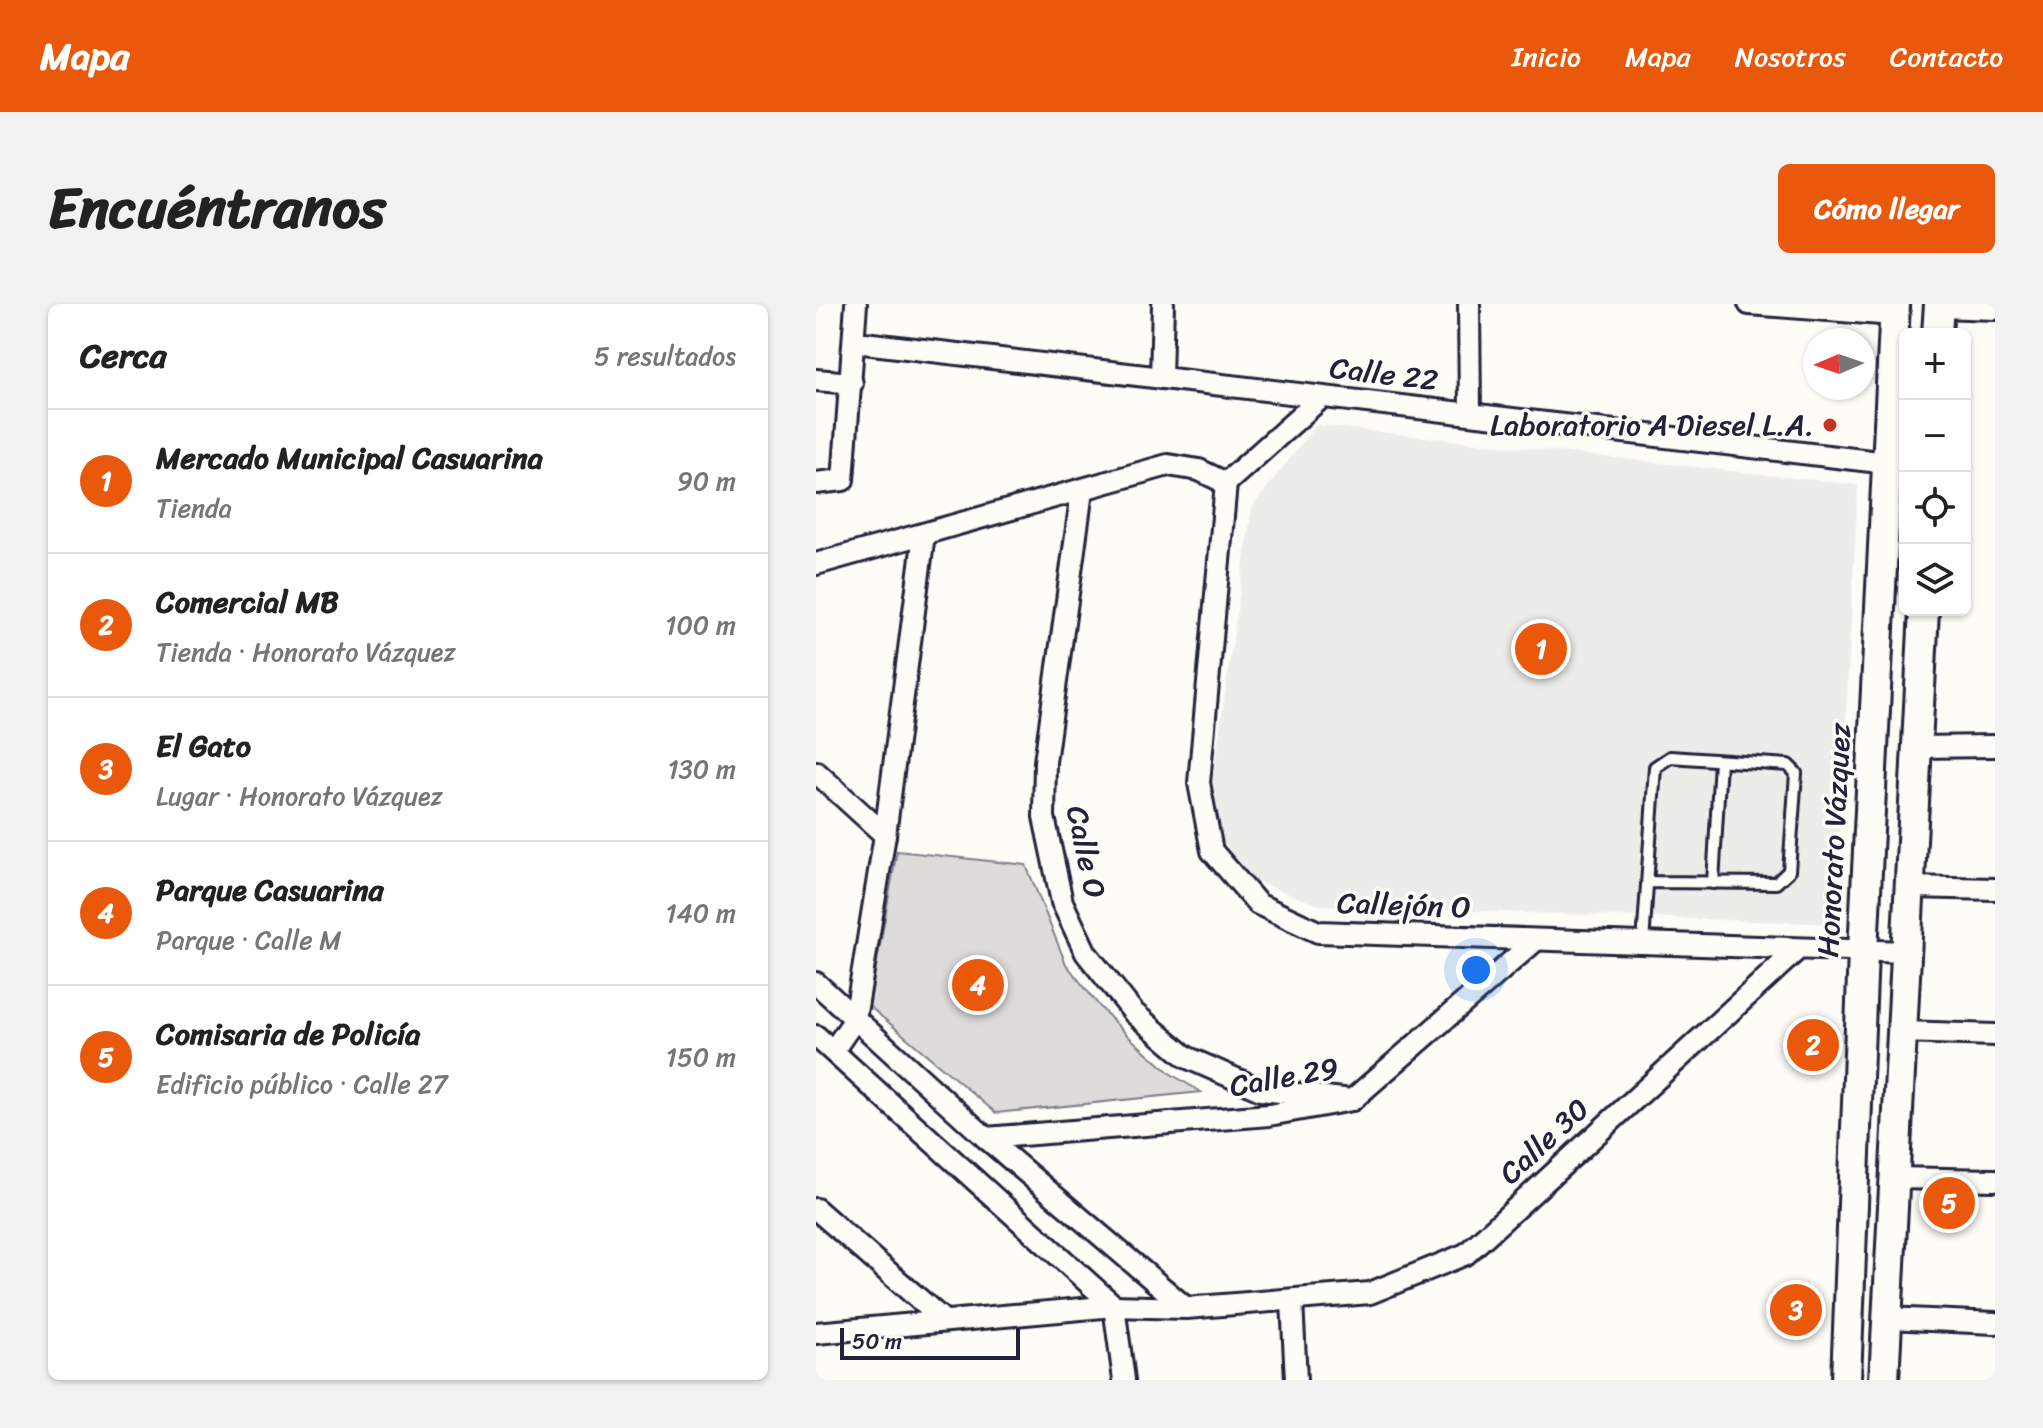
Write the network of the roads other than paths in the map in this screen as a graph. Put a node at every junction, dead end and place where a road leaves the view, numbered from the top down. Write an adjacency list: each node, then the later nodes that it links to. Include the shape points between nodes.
1 (856, 304): 8 (street)
2 (1163, 304): 9 (street)
3 (1469, 304): 13 (street)
4 (1749, 304): 5 (street)
5 (1894, 309): 14 (street, Honorato Vázquez)
6 (1995, 309): 7 (street)
7 (1938, 315)
8 (855, 342): 9 (street, Calle 22); 11 (street)
9 (1161, 378): 12 (street, Calle 22)
10 (816, 380): 11 (street)
11 (852, 383): 15 (street, via 843,480)
12 (1322, 397): 13 (street, Calle 22); 16 (street)
13 (1470, 414): 14 (street, Calle 22)
14 (1895, 464): 33 (street, Honorato Vázquez)
15 (816, 483)
16 (1226, 483): 17 (street, via 1199,470 1168,465); 30 (street, Callejón O, via 1199,783 1212,851 1258,904 1318,932)
17 (1082, 491): 18 (street); 41 (street, Calle O, via 1045,762 1044,817 1062,902 1086,953 1124,1001 1186,1057 1261,1090)
18 (924, 534): 19 (street); 25 (street)
19 (816, 564)
20 (1924, 616): 22 (street)
21 (1995, 746): 22 (street)
22 (1918, 747): 28 (street)
23 (1720, 761): 26 (lane, via 1670,757 1655,767); 27 (lane); 27 (lane, via 1788,765 1796,773 1789,871 1776,883)
24 (816, 772): 25 (street)
25 (885, 835): 36 (street)
26 (1649, 882): 27 (lane); 31 (lane)
27 (1713, 883)
28 (1910, 887): 29 (street); 34 (street)
29 (1995, 889)
30 (1536, 940): 31 (street, Callejón O); 41 (street, Calle 29)
31 (1643, 944): 32 (street, Callejón O)
32 (1797, 950): 33 (street, Callejón O); 46 (street, Calle 30, via 1466,1254 1370,1293)
33 (1863, 952): 34 (street, Callejón O); 55 (street, Honorato Vázquez)
34 (1906, 952): 37 (street)
35 (816, 983): 36 (street)
36 (855, 1019): 40 (street); 42 (street)
37 (1902, 1032): 38 (street); 43 (street)
38 (1995, 1035)
39 (816, 1036): 40 (street)
40 (833, 1051): 47 (street)
41 (1352, 1100): 42 (street, Calle 29, via 1269,1115)
42 (986, 1138): 48 (street)
43 (1894, 1178): 44 (street); 49 (street)
44 (1995, 1180)
45 (816, 1209): 50 (street)
46 (1292, 1301): 48 (street, Calle 30); 54 (street)
47 (1114, 1306): 48 (street, Calle 30); 50 (street, Calle 30); 53 (street)
48 (1186, 1308)
49 (1887, 1318): 51 (street); 56 (street)
50 (943, 1320): 52 (street, Calle 30)
51 (1995, 1323)
52 (816, 1333)
53 (1124, 1380)
54 (1296, 1380)
55 (1846, 1380)
56 (1884, 1380)

